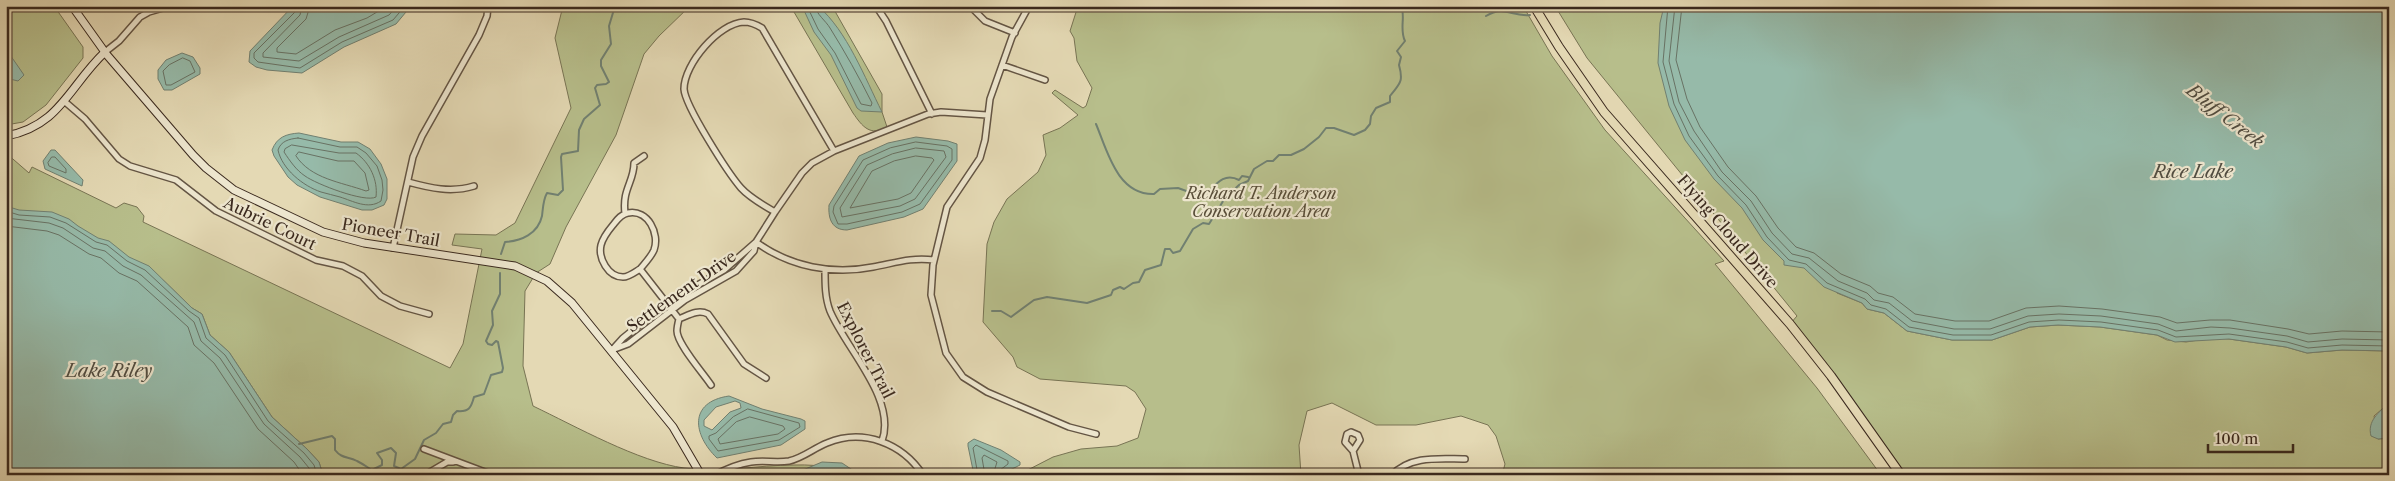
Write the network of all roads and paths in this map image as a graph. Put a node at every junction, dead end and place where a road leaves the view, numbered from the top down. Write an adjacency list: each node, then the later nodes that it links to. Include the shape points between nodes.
1 (72, 6): 9 (main road, Pioneer Trail)
2 (170, 6): 9 (street, via 140,17 120,41)
3 (488, 6): 18 (street, via 478,35 422,136)
4 (876, 6): 13 (street)
5 (970, 6): 8 (street, via 985,21)
6 (1029, 6): 8 (street)
7 (1534, 6): 47 (main road, Flying Cloud Drive, via 1604,112 1784,317 1831,376)
8 (1015, 33): 10 (street)
9 (105, 52): 12 (main road); 23 (main road, Pioneer Trail, via 193,155 219,180 250,199 323,232)
10 (1002, 65): 11 (street); 14 (street)
11 (1045, 80)
12 (64, 101): 15 (main road, via 50,118 36,127); 29 (street, Aubrie Court, via 85,119 119,159 130,166 176,180 216,211 316,260 343,266 362,276 382,296 400,306)
13 (932, 114): 14 (street, Settlement Drive); 16 (street, Settlement Drive)
14 (987, 115): 24 (street, via 980,158 947,207)
15 (6, 136)
16 (834, 151): 20 (street, Settlement Drive, via 812,163 802,173); 20 (street, via 762,28 749,22 736,24 703,48 685,80 689,107 742,189)
17 (644, 156): 21 (street, via 634,163 624,194)
18 (408, 182): 19 (street, via 452,190); 23 (street)
19 (474, 186)
20 (775, 212): 22 (street, Settlement Drive)
21 (625, 213): 25 (street, via 644,216 655,233 653,252); 25 (street, via 605,236 601,247 602,259 610,271 620,277)
22 (756, 242): 26 (street, via 793,261); 27 (street, Settlement Drive, via 724,270); 28 (street, Settlement Drive, via 754,251 736,271)
23 (393, 248): 31 (main road, Pioneer Trail, via 503,264 531,272 560,290)
24 (934, 260): 26 (street, via 912,258 858,270); 34 (street, via 930,280 933,310 946,353 963,376 987,392)
25 (640, 269): 27 (street)
26 (825, 270): 35 (street, Explorer Trail, via 830,311 864,368 885,416)
27 (666, 303): 28 (street); 31 (street, Settlement Drive)
28 (671, 309): 30 (street); 31 (street, Settlement Drive, via 628,344)
29 (429, 314)
30 (679, 319): 32 (street, via 700,312 708,314 744,364); 33 (street, via 679,338)
31 (612, 350): 42 (main road, Pioneer Trail, via 673,427)
32 (766, 378)
33 (711, 385)
34 (1096, 434)
35 (882, 441): 43 (street, via 840,439 790,460 751,462); 44 (street, via 909,457)
36 (424, 449): 39 (street)
37 (1353, 451): 45 (street)
38 (1465, 459): 46 (street, via 1420,460 1398,468)
39 (454, 462): 40 (street, via 447,462); 41 (street)
40 (425, 475)
41 (493, 475)
42 (701, 475)
43 (715, 475)
44 (923, 475)
45 (1359, 475)
46 (1392, 475)
47 (1901, 475)

